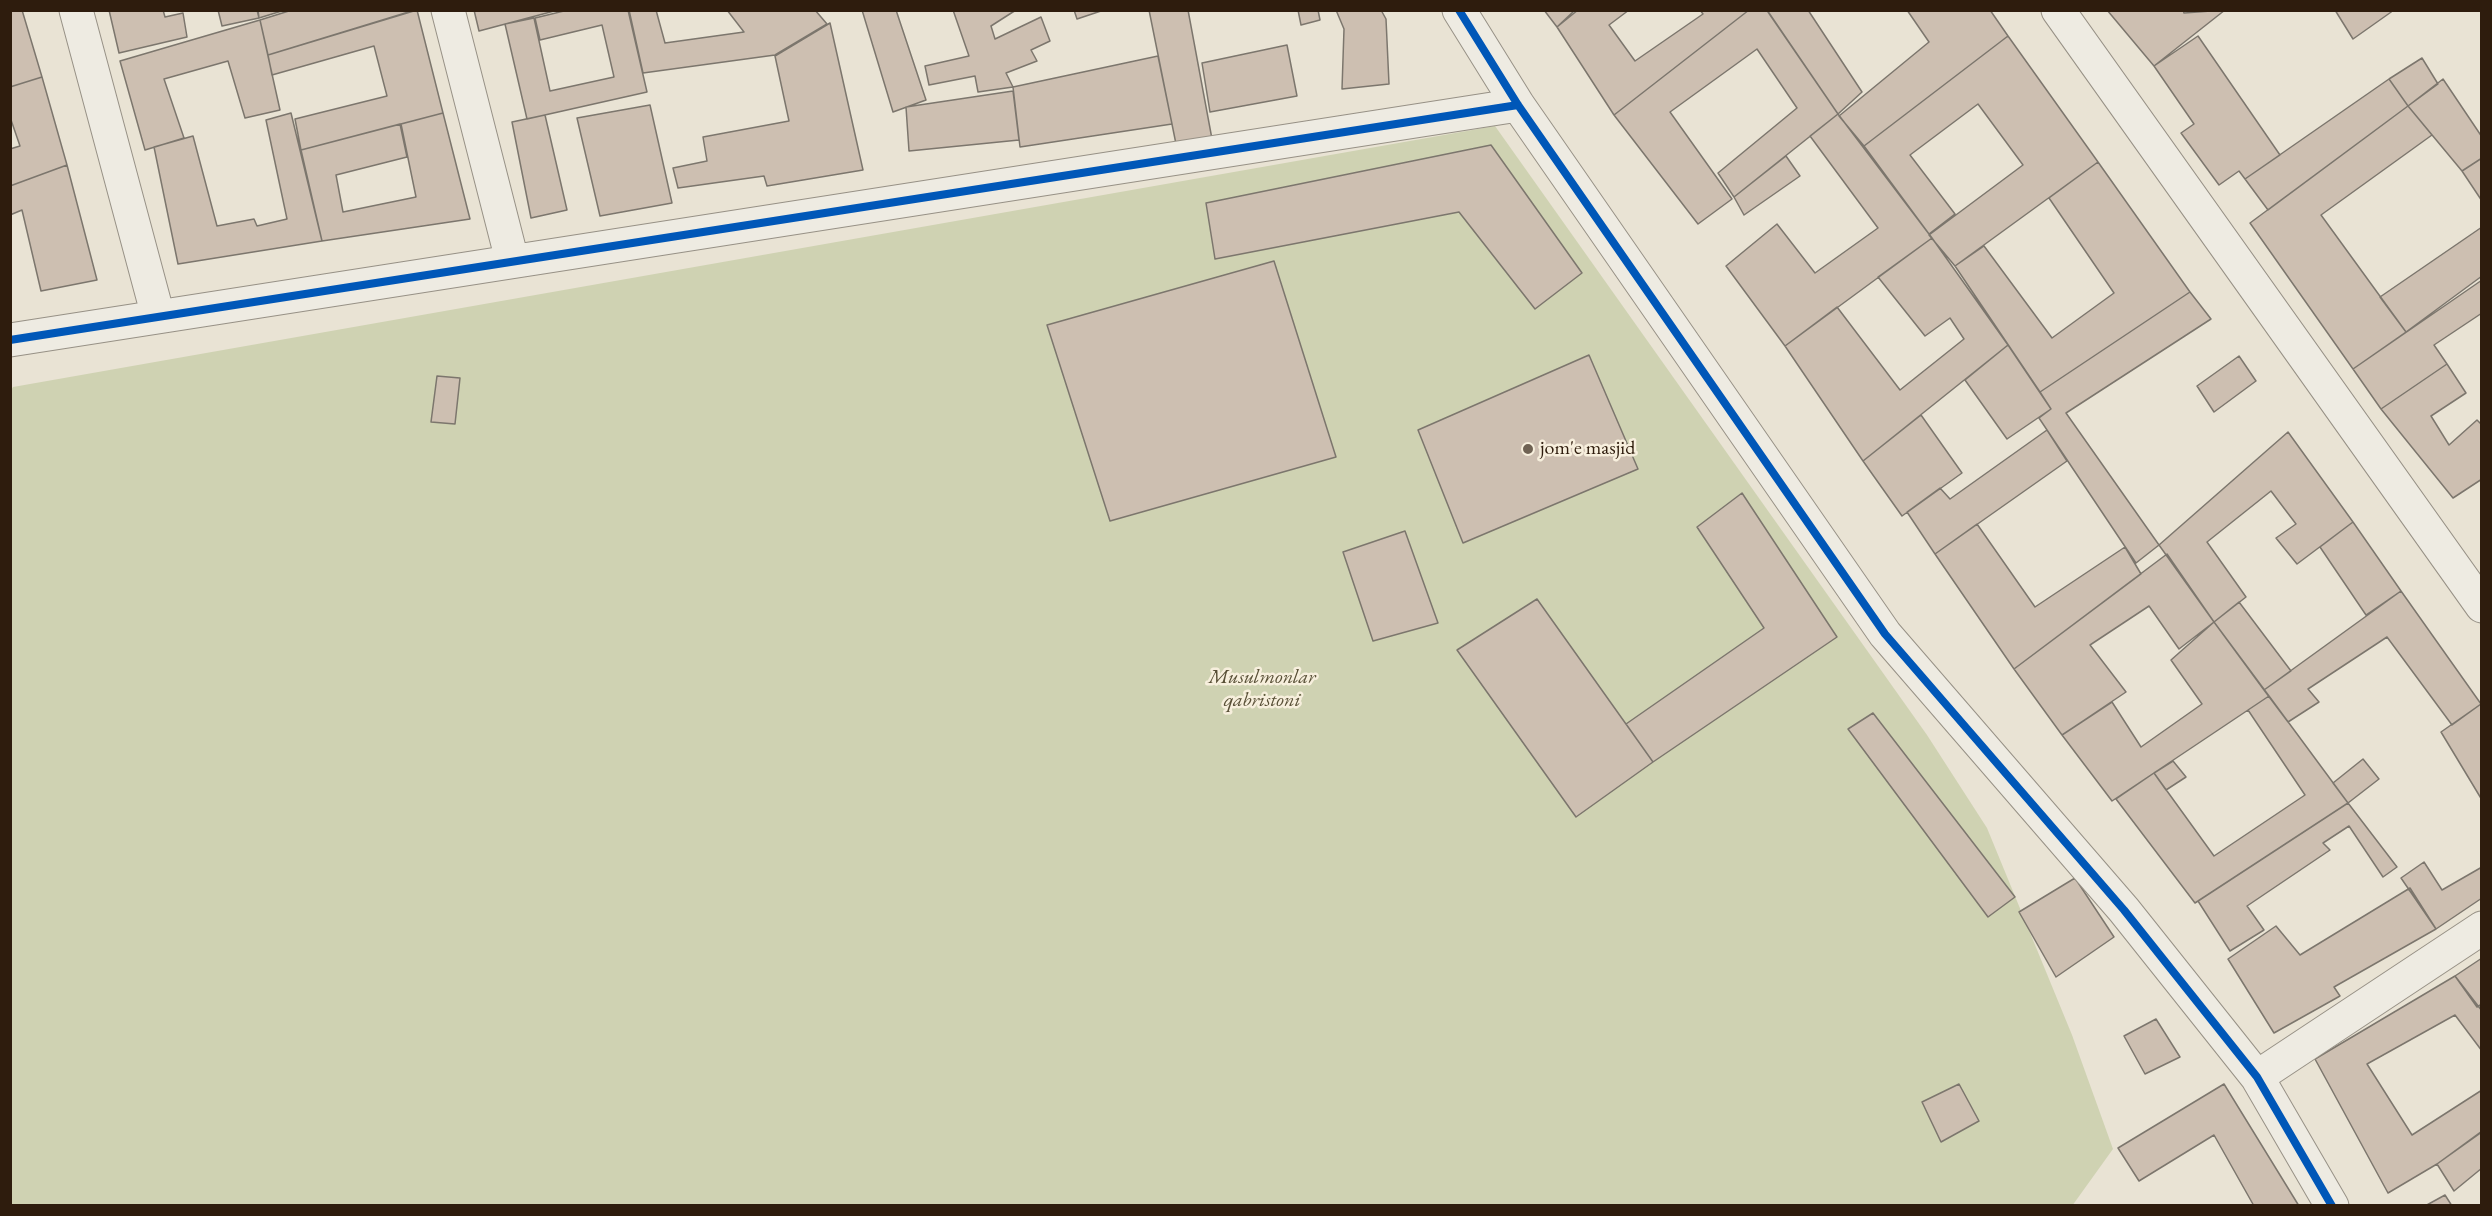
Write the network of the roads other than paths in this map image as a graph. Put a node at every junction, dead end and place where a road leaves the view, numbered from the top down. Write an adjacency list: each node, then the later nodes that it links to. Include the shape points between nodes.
1 (76, 10): 7 (street)
2 (448, 10): 6 (street)
3 (1459, 10): 5 (street)
4 (2058, 10): 9 (street)
5 (1518, 105): 6 (street); 11 (street, via 1885,634 2124,910)
6 (513, 260): 7 (street)
7 (158, 316): 8 (street)
8 (10, 340)
9 (2481, 606)
10 (2481, 927): 11 (street)
11 (2257, 1077): 12 (street)
12 (2332, 1206)

